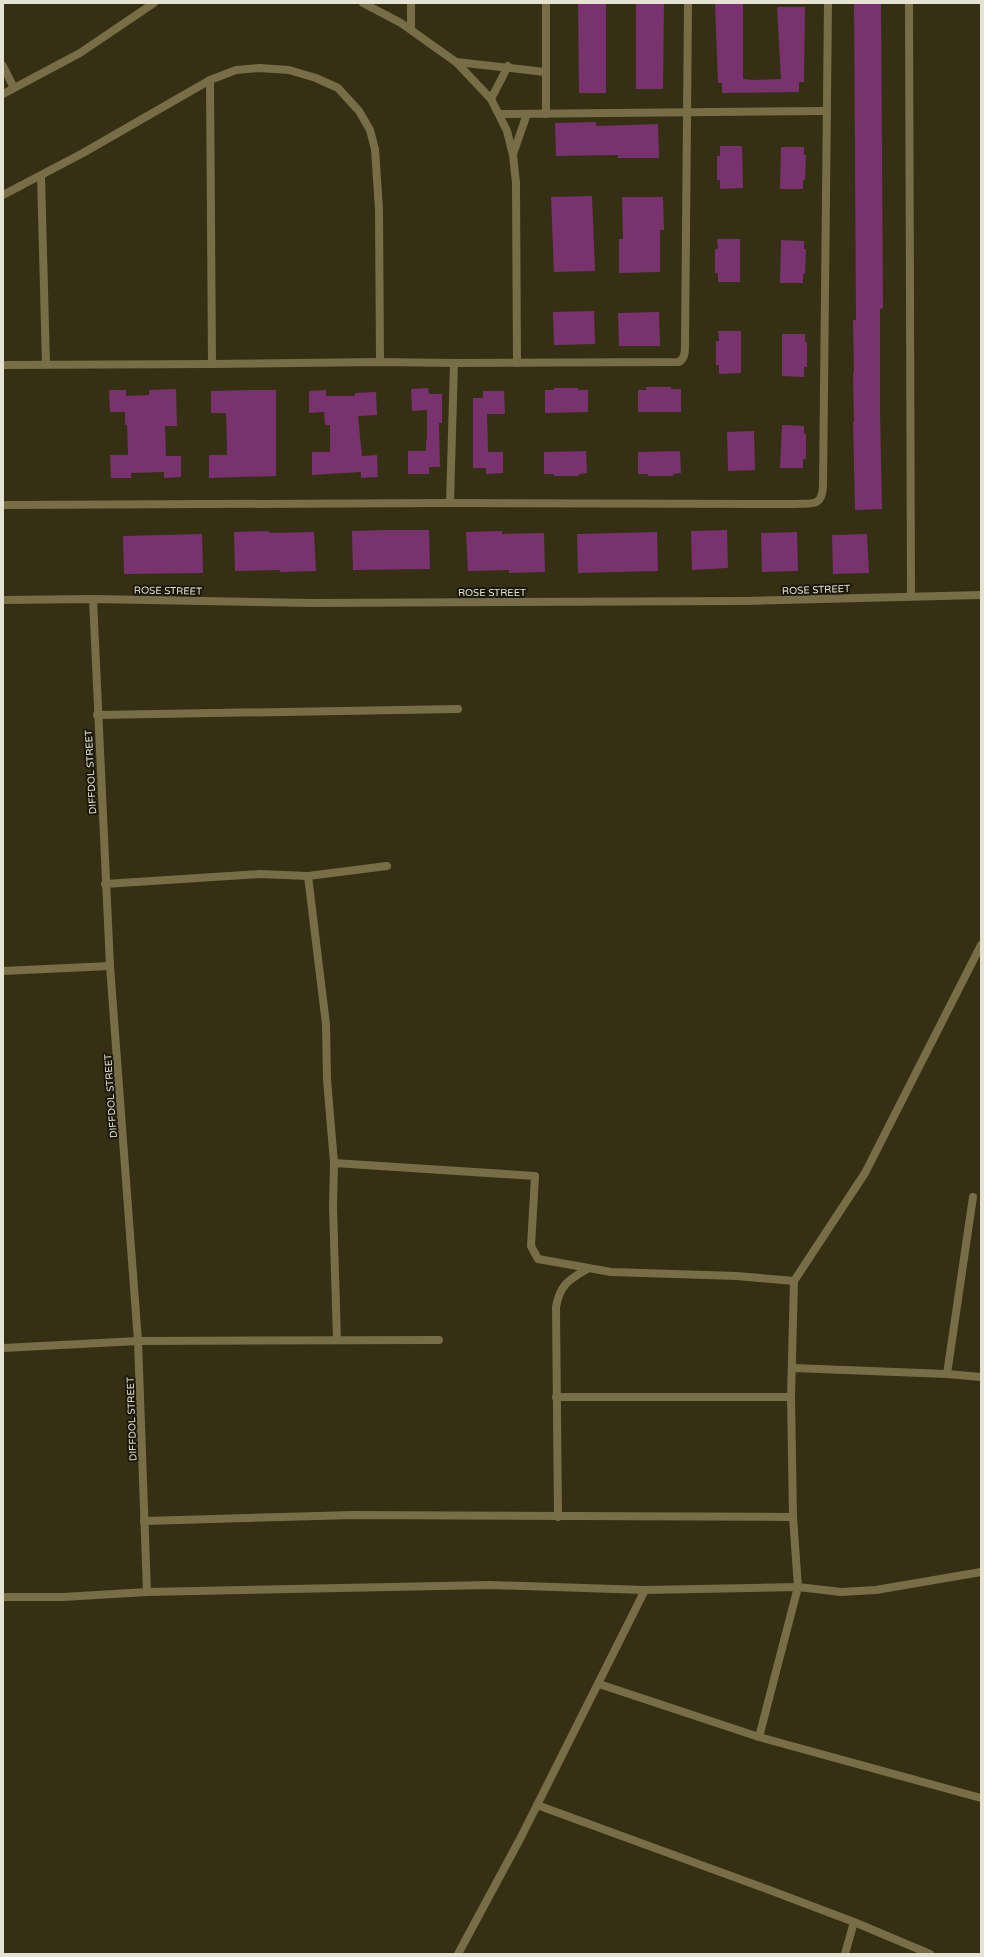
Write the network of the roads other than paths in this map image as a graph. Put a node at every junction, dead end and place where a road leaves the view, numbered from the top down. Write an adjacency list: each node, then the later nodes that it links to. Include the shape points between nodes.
1 (154, 3): 14 (street, via 80,53)
2 (363, 3): 8 (street)
3 (411, 3): 8 (street)
4 (546, 3): 12 (street)
5 (688, 3): 17 (street)
6 (828, 3): 18 (street)
7 (909, 3): 34 (street)
8 (411, 29): 9 (street)
9 (456, 62): 11 (street); 16 (street)
10 (3, 66): 14 (street)
11 (508, 66): 12 (street); 16 (street)
12 (545, 72): 21 (street)
13 (210, 80): 23 (street); 25 (street, via 236,70 289,70 338,88 359,111 370,130 376,149); 29 (street)
14 (14, 88): 15 (street)
15 (3, 94)
16 (491, 99): 19 (street)
17 (686, 111): 18 (street); 21 (street); 27 (street, via 683,360 665,363)
18 (827, 111): 31 (street, via 823,493 819,502)
19 (500, 114): 20 (street); 22 (street)
20 (527, 114): 21 (street); 22 (street)
21 (546, 114)
22 (513, 155): 27 (street, via 517,210)
23 (41, 176): 24 (street); 28 (street)
24 (3, 195)
25 (380, 362): 26 (street); 29 (street)
26 (454, 363): 27 (street); 31 (street)
27 (517, 363)
28 (46, 364): 29 (street); 30 (street)
29 (212, 364)
30 (3, 365)
31 (450, 503): 32 (street)
32 (3, 505)
33 (981, 595): 34 (street, ROSE STREET)
34 (911, 596): 35 (street, ROSE STREET, via 736,601 328,602)
35 (93, 599): 36 (street, ROSE STREET); 38 (street, DIFFDOL STREET)
36 (3, 600)
37 (458, 710): 38 (street)
38 (97, 715): 41 (street, DIFFDOL STREET)
39 (387, 866): 40 (street)
40 (308, 876): 41 (street, via 260,874); 45 (street, via 326,1024 327,1079)
41 (106, 884): 43 (street, DIFFDOL STREET)
42 (981, 945): 48 (street, via 865,1173)
43 (110, 966): 44 (street); 51 (street, DIFFDOL STREET)
44 (3, 971)
45 (334, 1162): 47 (street, via 535,1176 531,1246 538,1259); 49 (street)
46 (973, 1196): 54 (street)
47 (587, 1269): 48 (street); 56 (street, via 567,1281 558,1292)
48 (794, 1281): 53 (street)
49 (337, 1340): 50 (street); 51 (street)
50 (439, 1340)
51 (138, 1341): 52 (street); 60 (street, DIFFDOL STREET)
52 (3, 1348)
53 (793, 1368): 54 (street); 57 (street)
54 (947, 1374): 55 (street)
55 (981, 1377)
56 (556, 1397): 57 (street); 58 (street)
57 (791, 1397): 59 (street)
58 (558, 1517): 59 (street); 60 (street, via 490,1514 352,1514)
59 (793, 1517): 62 (street)
60 (144, 1521): 64 (street, DIFFDOL STREET)
61 (981, 1572): 62 (street, via 876,1590 841,1592)
62 (798, 1588): 63 (street); 67 (street)
63 (645, 1590): 64 (street, via 490,1585); 66 (street)
64 (147, 1592): 65 (street, via 63,1597)
65 (3, 1597)
66 (599, 1684): 67 (street); 69 (street)
67 (759, 1737): 68 (street)
68 (981, 1798)
69 (537, 1805): 70 (street); 71 (street)
70 (854, 1922): 72 (street); 73 (street)
71 (458, 1954)
72 (845, 1954)
73 (930, 1954)

